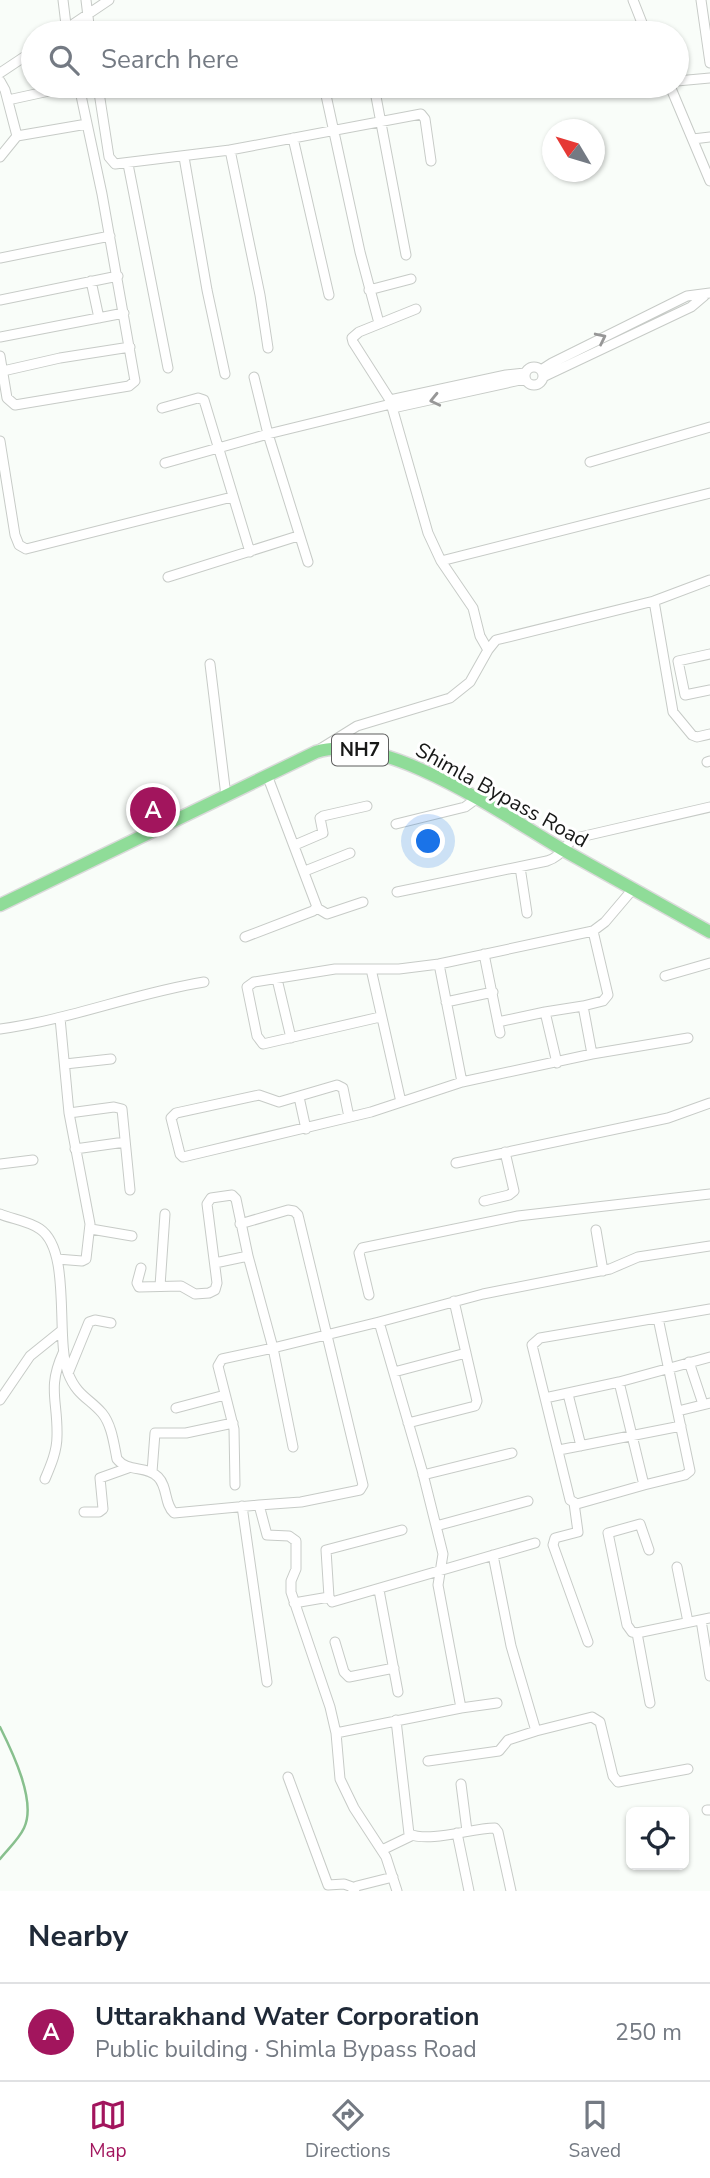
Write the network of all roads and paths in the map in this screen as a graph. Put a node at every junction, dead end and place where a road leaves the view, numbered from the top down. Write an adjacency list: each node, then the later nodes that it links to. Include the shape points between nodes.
1 (63, 0): 7 (street)
2 (86, 0): 6 (street)
3 (109, 0): 6 (street)
4 (633, 0): 10 (street)
5 (704, 2): 12 (street)
6 (87, 13): 8 (street); 9 (street)
7 (64, 21)
8 (77, 21)
9 (88, 21)
10 (641, 21)
11 (21, 59): 13 (street)
12 (710, 63)
13 (0, 73)
14 (710, 78): 15 (street)
15 (689, 80)
16 (0, 81): 23 (street)
17 (21, 97): 23 (street)
18 (82, 98): 25 (street)
19 (100, 98): 35 (street, via 109,157 115,164)
20 (327, 98): 26 (street)
21 (376, 98): 24 (street)
22 (675, 98): 30 (street)
23 (8, 100): 27 (street)
24 (380, 121): 26 (street); 34 (street, via 423,116); 38 (street)
25 (87, 124): 27 (street); 37 (street)
26 (334, 132): 29 (street); 43 (street)
27 (17, 136): 32 (street)
28 (710, 137): 30 (street)
29 (293, 138): 31 (street); 45 (street)
30 (693, 139): 36 (street)
31 (230, 150): 33 (street); 53 (street)
32 (0, 157)
33 (184, 157): 35 (street); 58 (street)
34 (431, 161)
35 (128, 164): 55 (street)
36 (710, 181)
37 (110, 236): 39 (street); 40 (street)
38 (405, 255)
39 (0, 258)
40 (118, 276): 42 (street); 48 (street)
41 (411, 279): 43 (street)
42 (91, 281): 46 (street); 49 (street)
43 (369, 290): 50 (street)
44 (707, 294): 57 (street, via 691,307)
45 (329, 296)
46 (0, 300)
47 (415, 309): 50 (street)
48 (124, 313): 49 (street); 52 (street)
49 (99, 318): 51 (street)
50 (379, 323): 61 (street, via 352,338)
51 (0, 337)
52 (130, 347): 56 (street); 56 (street, via 135,381 129,386 15,405 7,398)
53 (268, 348)
54 (0, 356): 56 (street)
55 (168, 368)
56 (3, 371)
57 (542, 373): 59 (street, via 531,367); 59 (street, via 535,385)
58 (225, 374)
59 (525, 376): 61 (street)
60 (254, 377): 64 (street)
61 (391, 404): 64 (street); 73 (street, via 428,533)
62 (162, 408): 66 (street, via 204,400)
63 (710, 427): 67 (street)
64 (268, 434): 66 (street); 71 (street)
65 (0, 441): 70 (street, via 15,535 26,549)
66 (217, 448): 68 (street); 70 (street)
67 (590, 462)
68 (165, 463)
69 (710, 493): 73 (street)
70 (232, 497): 72 (street)
71 (298, 536): 72 (street); 74 (street)
72 (250, 552): 75 (street)
73 (441, 561): 78 (street, via 473,608)
74 (308, 562)
75 (167, 577)
76 (710, 580): 77 (street)
77 (654, 601): 78 (street, via 503,637); 82 (street, via 673,712 692,735)
78 (488, 650): 83 (street, via 470,682 450,698 358,726)
79 (710, 654): 81 (street, via 678,661 685,695)
80 (210, 664): 85 (street)
81 (710, 690)
82 (710, 734)
83 (316, 752): 84 (highway, Shimla Bypass Road / NH7); 86 (highway, Shimla Bypass Road / NH7, via 369,751 430,773)
84 (267, 775): 85 (highway, Shimla Bypass Road / NH7); 90 (street)
85 (226, 796): 98 (highway, Shimla Bypass Road / NH7)
86 (477, 799): 89 (street, via 465,807); 91 (highway, Shimla Bypass Road / NH7)
87 (367, 806): 90 (street, via 323,816 324,832)
88 (710, 807): 91 (street, via 576,838)
89 (396, 824)
90 (295, 845): 94 (street)
91 (565, 850): 93 (street, via 552,860); 95 (highway, Shimla Bypass Road / NH7)
92 (350, 853): 94 (street)
93 (520, 867): 96 (street); 100 (street)
94 (305, 871): 99 (street)
95 (633, 889): 101 (street); 102 (highway, Shimla Bypass Road / NH7)
96 (397, 892)
97 (363, 902): 99 (street, via 327,914)
98 (0, 905)
99 (317, 908): 103 (street)
100 (527, 913)
101 (593, 931): 104 (street); 113 (street, via 608,995)
102 (710, 932)
103 (245, 937)
104 (484, 954): 106 (street); 111 (street)
105 (710, 963): 108 (street)
106 (439, 964): 107 (street); 112 (street)
107 (371, 969): 109 (street, via 335,969); 115 (street)
108 (665, 976)
109 (276, 979): 120 (street); 120 (street, via 247,987 257,1036 263,1044)
110 (204, 982): 116 (street, via 136,995)
111 (493, 992): 112 (street); 117 (street)
112 (446, 1002): 126 (street)
113 (583, 1006): 114 (street); 122 (street)
114 (545, 1012): 117 (street); 124 (street)
115 (380, 1017): 120 (street); 128 (street)
116 (60, 1018): 118 (street); 125 (street)
117 (498, 1022): 119 (street)
118 (0, 1029)
119 (500, 1033)
120 (291, 1038)
121 (688, 1038): 122 (street)
122 (592, 1055): 124 (street)
123 (111, 1059): 125 (street)
124 (557, 1063): 126 (street)
125 (65, 1064): 130 (street)
126 (462, 1082): 128 (street)
127 (299, 1097): 131 (street, via 339,1086); 132 (street); 132 (street, via 279,1102 259,1096 176,1113 172,1122 183,1157)
128 (401, 1102): 131 (street)
129 (710, 1103): 135 (street, via 668,1118)
130 (69, 1113): 133 (street, via 119,1107); 134 (street)
131 (349, 1118): 132 (street)
132 (306, 1129)
133 (125, 1142): 134 (street); 139 (street)
134 (75, 1149): 145 (street)
135 (505, 1152): 137 (street); 141 (street, via 514,1191)
136 (33, 1160): 138 (street)
137 (456, 1163)
138 (0, 1164)
139 (130, 1191)
140 (710, 1194): 155 (street, via 518,1216 362,1248 359,1253)
141 (484, 1201)
142 (0, 1214): 150 (street, via 39,1228)
143 (164, 1214): 154 (street)
144 (240, 1223): 149 (street); 151 (street, via 234,1195 208,1199); 162 (street, via 288,1210 296,1212)
145 (91, 1229): 147 (street); 150 (street, via 86,1259)
146 (596, 1230): 153 (street)
147 (132, 1236)
148 (710, 1246): 153 (street, via 638,1256)
149 (248, 1256): 151 (street); 163 (street)
150 (57, 1259): 161 (street)
151 (215, 1263): 154 (street, via 217,1287 209,1293)
152 (141, 1268): 154 (street, via 138,1286)
153 (603, 1270): 156 (street)
154 (160, 1286)
155 (369, 1295)
156 (454, 1301): 159 (street); 165 (street)
157 (710, 1309): 158 (street)
158 (658, 1318): 168 (street); 175 (street, via 536,1340 531,1350)
159 (379, 1322): 162 (street); 170 (street)
160 (111, 1323): 169 (street, via 89,1322)
161 (61, 1331): 164 (street); 171 (street)
162 (326, 1335): 163 (street); 196 (street, via 362,1488 316,1500)
163 (273, 1348): 174 (street, via 220,1360); 185 (street)
164 (63, 1353): 169 (street); 191 (street, via 54,1376 55,1454)
165 (466, 1353): 170 (street); 181 (street, via 477,1395 475,1406)
166 (710, 1357): 167 (street)
167 (690, 1362): 168 (street); 177 (street)
168 (667, 1368): 172 (street); 179 (street)
169 (68, 1372): 188 (street, via 83,1398 104,1417 117,1459)
170 (394, 1372): 181 (street)
171 (5, 1382): 176 (street)
172 (619, 1382): 173 (street); 183 (street)
173 (568, 1394): 175 (street); 184 (street)
174 (225, 1395): 178 (street); 180 (street)
175 (545, 1398): 186 (street)
176 (0, 1401)
177 (706, 1403): 179 (street)
178 (176, 1408)
179 (678, 1411): 182 (street)
180 (233, 1423): 189 (street, via 186,1433 155,1433); 192 (street)
181 (408, 1423): 190 (street)
182 (681, 1426): 183 (street); 193 (street, via 690,1471)
183 (633, 1436): 184 (street); 193 (street)
184 (581, 1446): 186 (street)
185 (293, 1447)
186 (559, 1450): 195 (street)
187 (512, 1454): 190 (street)
188 (128, 1468): 189 (street); 198 (street, via 100,1478 103,1509)
189 (152, 1472): 197 (street, via 160,1479 174,1513)
190 (424, 1475): 199 (street)
191 (45, 1479)
192 (235, 1485)
193 (644, 1485): 195 (street)
194 (528, 1501): 199 (street)
195 (574, 1503): 213 (street, via 578,1532 555,1538 553,1545)
196 (259, 1505): 197 (street); 208 (street, via 267,1535 296,1541 296,1569 290,1583)
197 (242, 1506): 216 (street)
198 (84, 1512)
199 (436, 1526): 205 (street, via 443,1554)
200 (402, 1530): 207 (street, via 326,1550)
201 (535, 1543): 203 (street)
202 (649, 1550): 211 (street, via 640,1524 608,1533 627,1625)
203 (493, 1555): 205 (street); 222 (street, via 511,1646)
204 (677, 1567): 210 (street)
205 (440, 1570): 206 (street); 220 (street, via 438,1585)
206 (379, 1590): 207 (street, via 335,1604); 214 (street)
207 (329, 1597): 208 (street)
208 (294, 1603): 223 (street)
209 (705, 1619): 210 (street); 215 (street)
210 (688, 1622): 211 (street)
211 (637, 1633): 219 (street)
212 (335, 1642): 214 (street, via 349,1677)
213 (588, 1642)
214 (394, 1668): 217 (street)
215 (710, 1676)
216 (267, 1682)
217 (398, 1692)
218 (497, 1703): 220 (street)
219 (650, 1703)
220 (461, 1708): 221 (street)
221 (396, 1720): 223 (street); 229 (street)
222 (536, 1731): 224 (street, via 508,1740 499,1751); 225 (street, via 597,1718 618,1782)
223 (336, 1733): 230 (street, via 340,1779)
224 (428, 1761)
225 (688, 1769)
226 (288, 1777): 232 (street, via 328,1885)
227 (461, 1784): 228 (street)
228 (462, 1832): 229 (street); 234 (street); 235 (street, via 497,1829)
229 (411, 1836): 230 (street)
230 (382, 1850): 231 (street)
231 (393, 1877): 232 (street); 233 (street)
232 (354, 1889)
233 (397, 1891)
234 (469, 1891)
235 (511, 1891)

